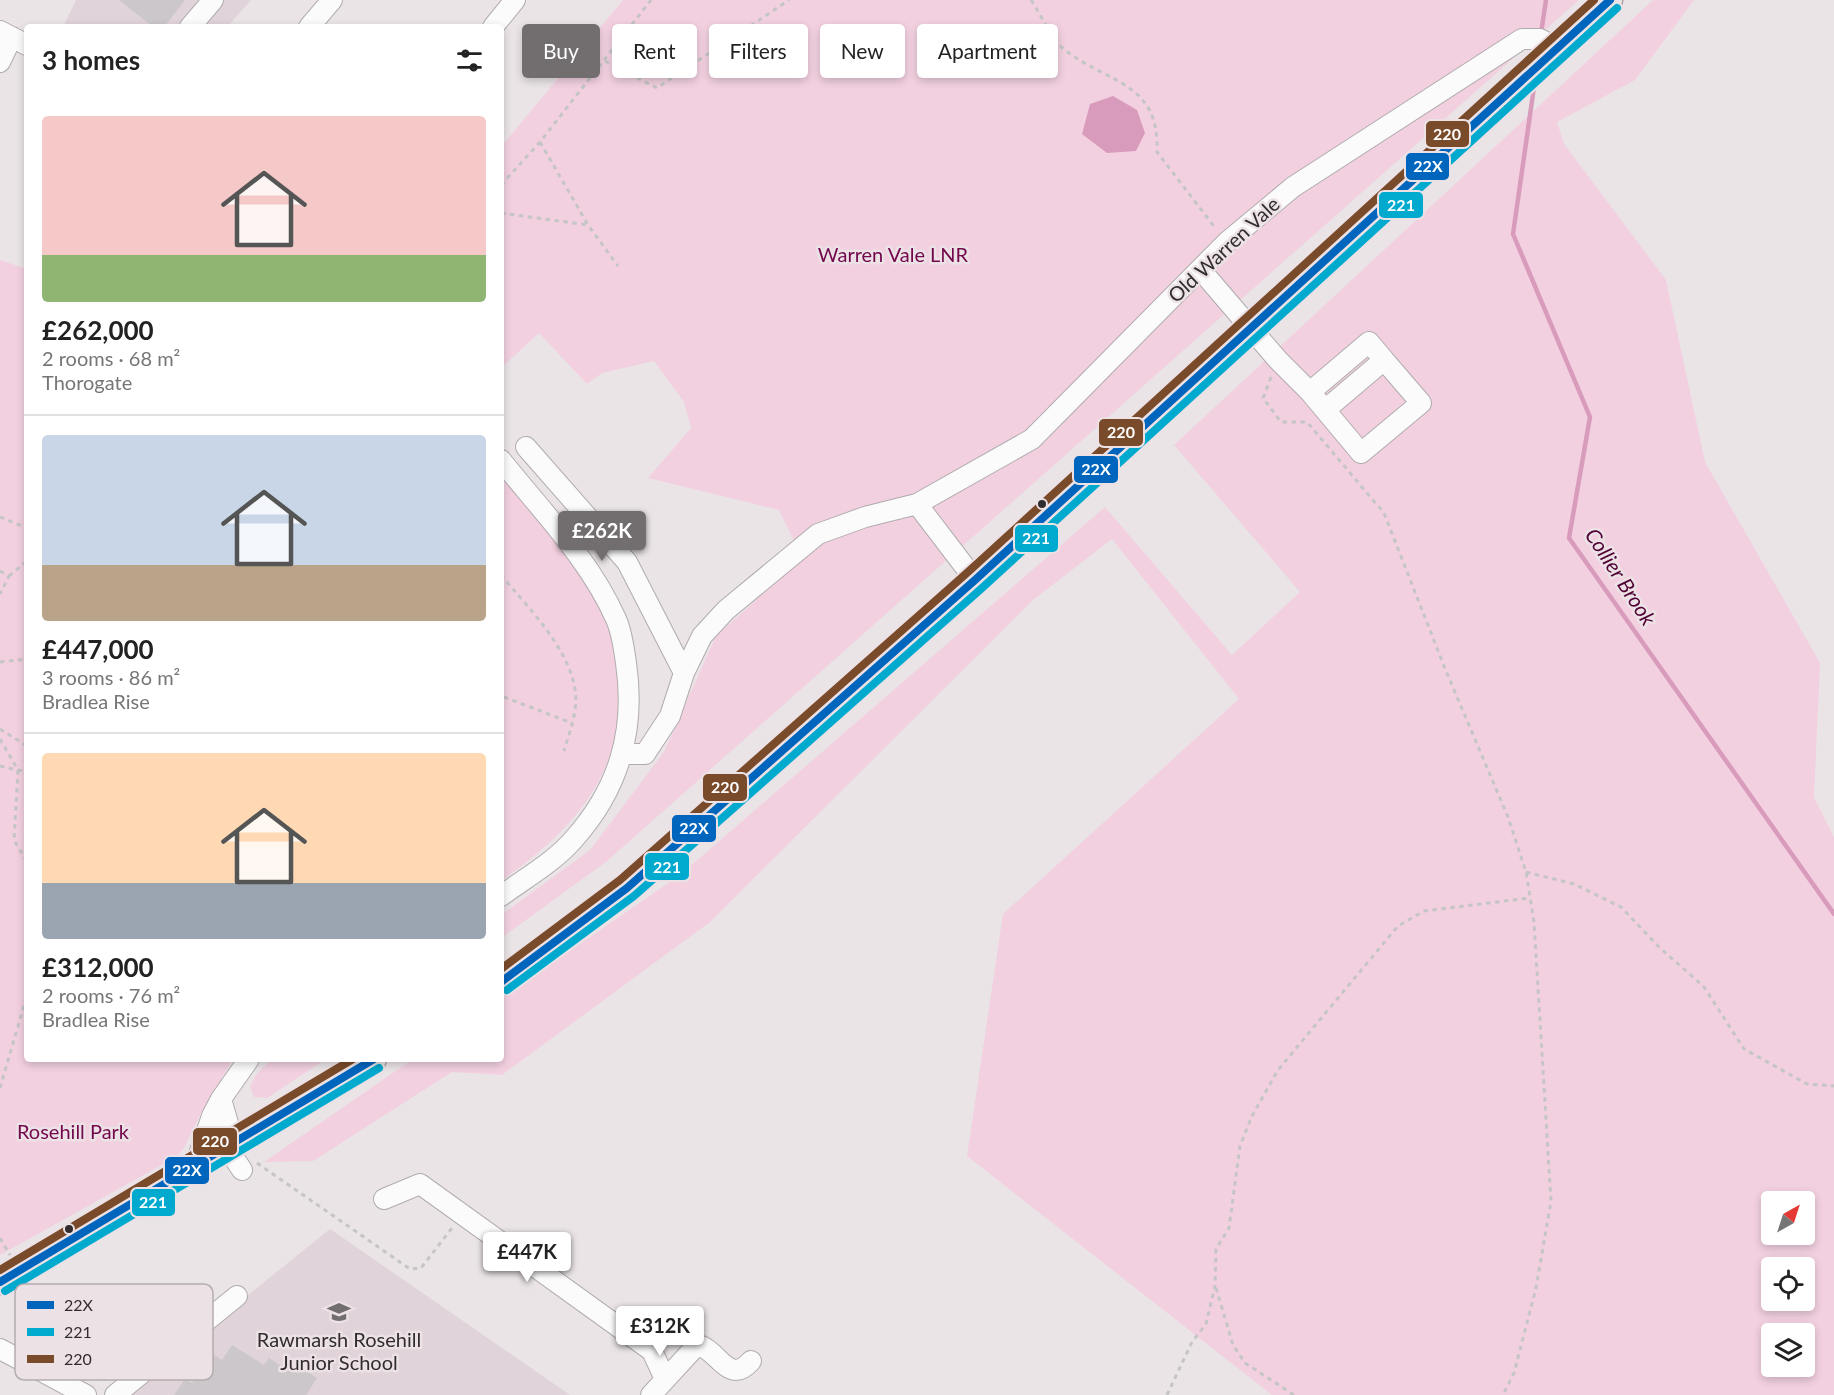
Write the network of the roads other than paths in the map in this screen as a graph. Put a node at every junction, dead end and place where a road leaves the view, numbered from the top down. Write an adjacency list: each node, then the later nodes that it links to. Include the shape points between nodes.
1 (213, 0): 5 (street)
2 (332, 0): 6 (street)
3 (515, 0): 7 (street)
4 (1610, 0): 9 (main road)
5 (193, 24)
6 (312, 24)
7 (495, 24)
8 (13, 37): 10 (street)
9 (1557, 48): 11 (street, Old Warren Vale, via 1540,39 1522,39 1293,188); 18 (main road, bridge)
10 (0, 62)
11 (1200, 269): 13 (street); 17 (street, Old Warren Vale, via 1032,439)
12 (1384, 360): 13 (street, via 1369,342); 14 (street); 14 (street, via 1421,403 1361,453)
13 (1310, 392): 14 (street)
14 (1325, 410)
15 (526, 447): 19 (street, via 627,562)
16 (504, 464): 20 (street, via 584,564 616,620 630,690 629,723)
17 (917, 504): 18 (street); 19 (street, Old Warren Vale, via 818,534 726,610 702,636)
18 (975, 580): 22 (main road, via 627,888)
19 (684, 673): 20 (street, Old Warren Vale, via 657,741 645,754)
20 (622, 754): 21 (street, via 603,803 572,842)
21 (504, 894)
22 (504, 980)
23 (247, 1062): 25 (street)
24 (369, 1062): 26 (main road)
25 (221, 1099): 26 (street); 27 (street)
26 (233, 1143): 27 (main road); 28 (street)
27 (195, 1166): 30 (main road)
28 (242, 1170)
29 (384, 1199): 36 (street, via 420,1184 652,1351)
30 (0, 1282)
31 (237, 1296): 32 (street)
32 (213, 1315)
33 (0, 1349): 34 (street)
34 (15, 1357)
35 (751, 1361): 36 (street, via 740,1370 729,1369 697,1345)
36 (665, 1379): 41 (street)
37 (58, 1380): 39 (street)
38 (133, 1380): 40 (street)
39 (86, 1395)
40 (115, 1395)
41 (651, 1395)

